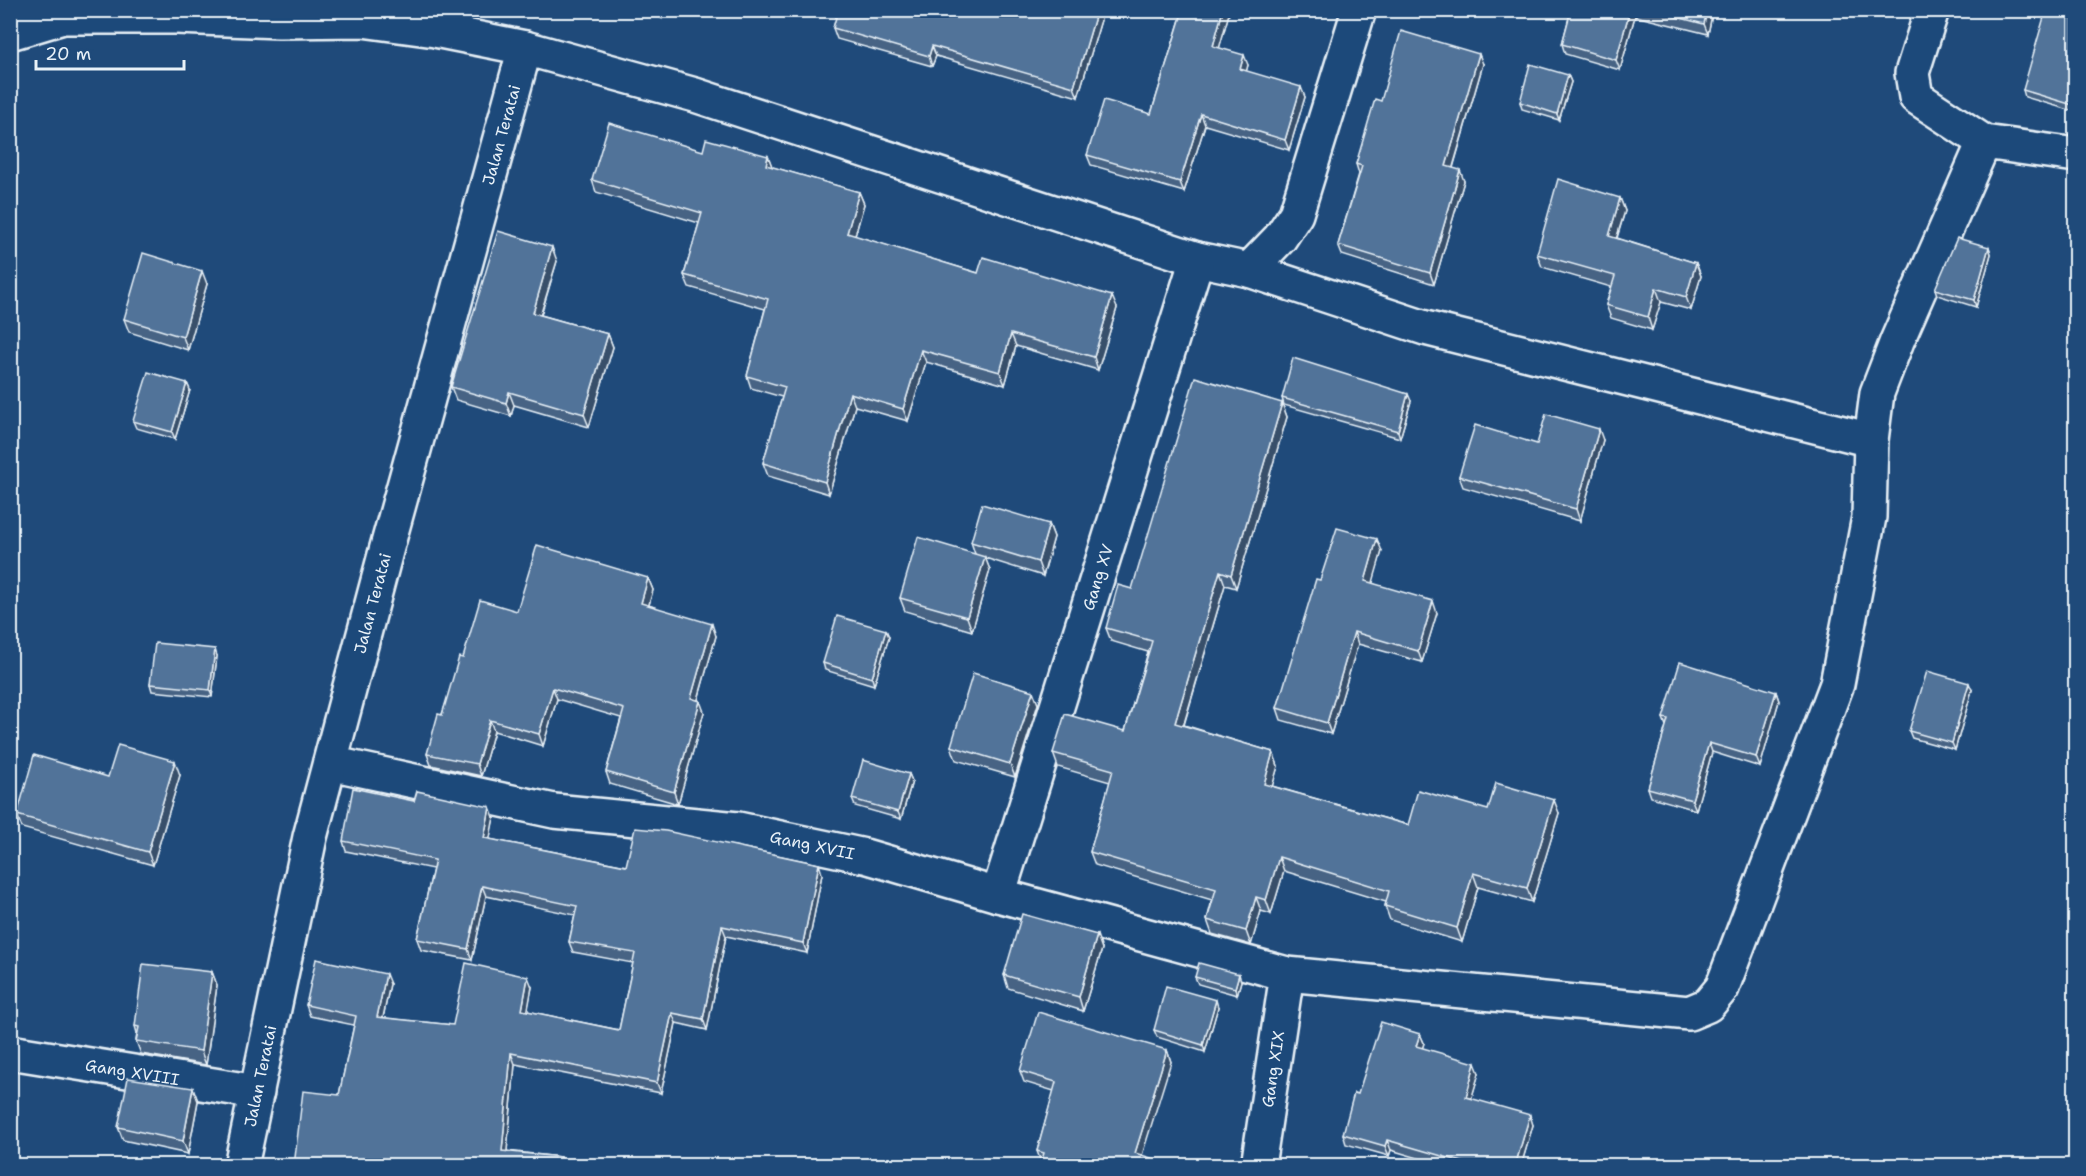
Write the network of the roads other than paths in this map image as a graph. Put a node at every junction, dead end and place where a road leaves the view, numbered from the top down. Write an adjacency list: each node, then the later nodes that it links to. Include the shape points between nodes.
1 (1359, 10): 8 (street, via 1296,214 1280,238)
2 (1932, 10): 5 (street, via 1912,73 1916,97)
3 (10, 33): 4 (street, via 63,18 362,20)
4 (525, 48): 7 (street, via 695,95); 10 (street, Jalan Teratai)
5 (1984, 142): 6 (street); 9 (street, Gang XVII, via 1877,393)
6 (2076, 155)
7 (1197, 259): 8 (street); 11 (street, Gang XV)
8 (1249, 270): 9 (street, via 1425,328)
9 (1871, 440): 12 (street, Gang XVII, via 1869,517 1837,684 1722,988 1708,1005 1689,1013)
10 (330, 763): 11 (street, Gang XVII, via 554,811 738,830 866,856); 14 (street, Jalan Teratai, via 310,837)
11 (998, 895): 12 (street, Gang XVII)
12 (1287, 974): 16 (street, Gang XIX)
13 (10, 1052): 14 (street, Gang XVIII)
14 (257, 1092): 15 (street, Jalan Teratai)
15 (241, 1166)
16 (1258, 1166)

